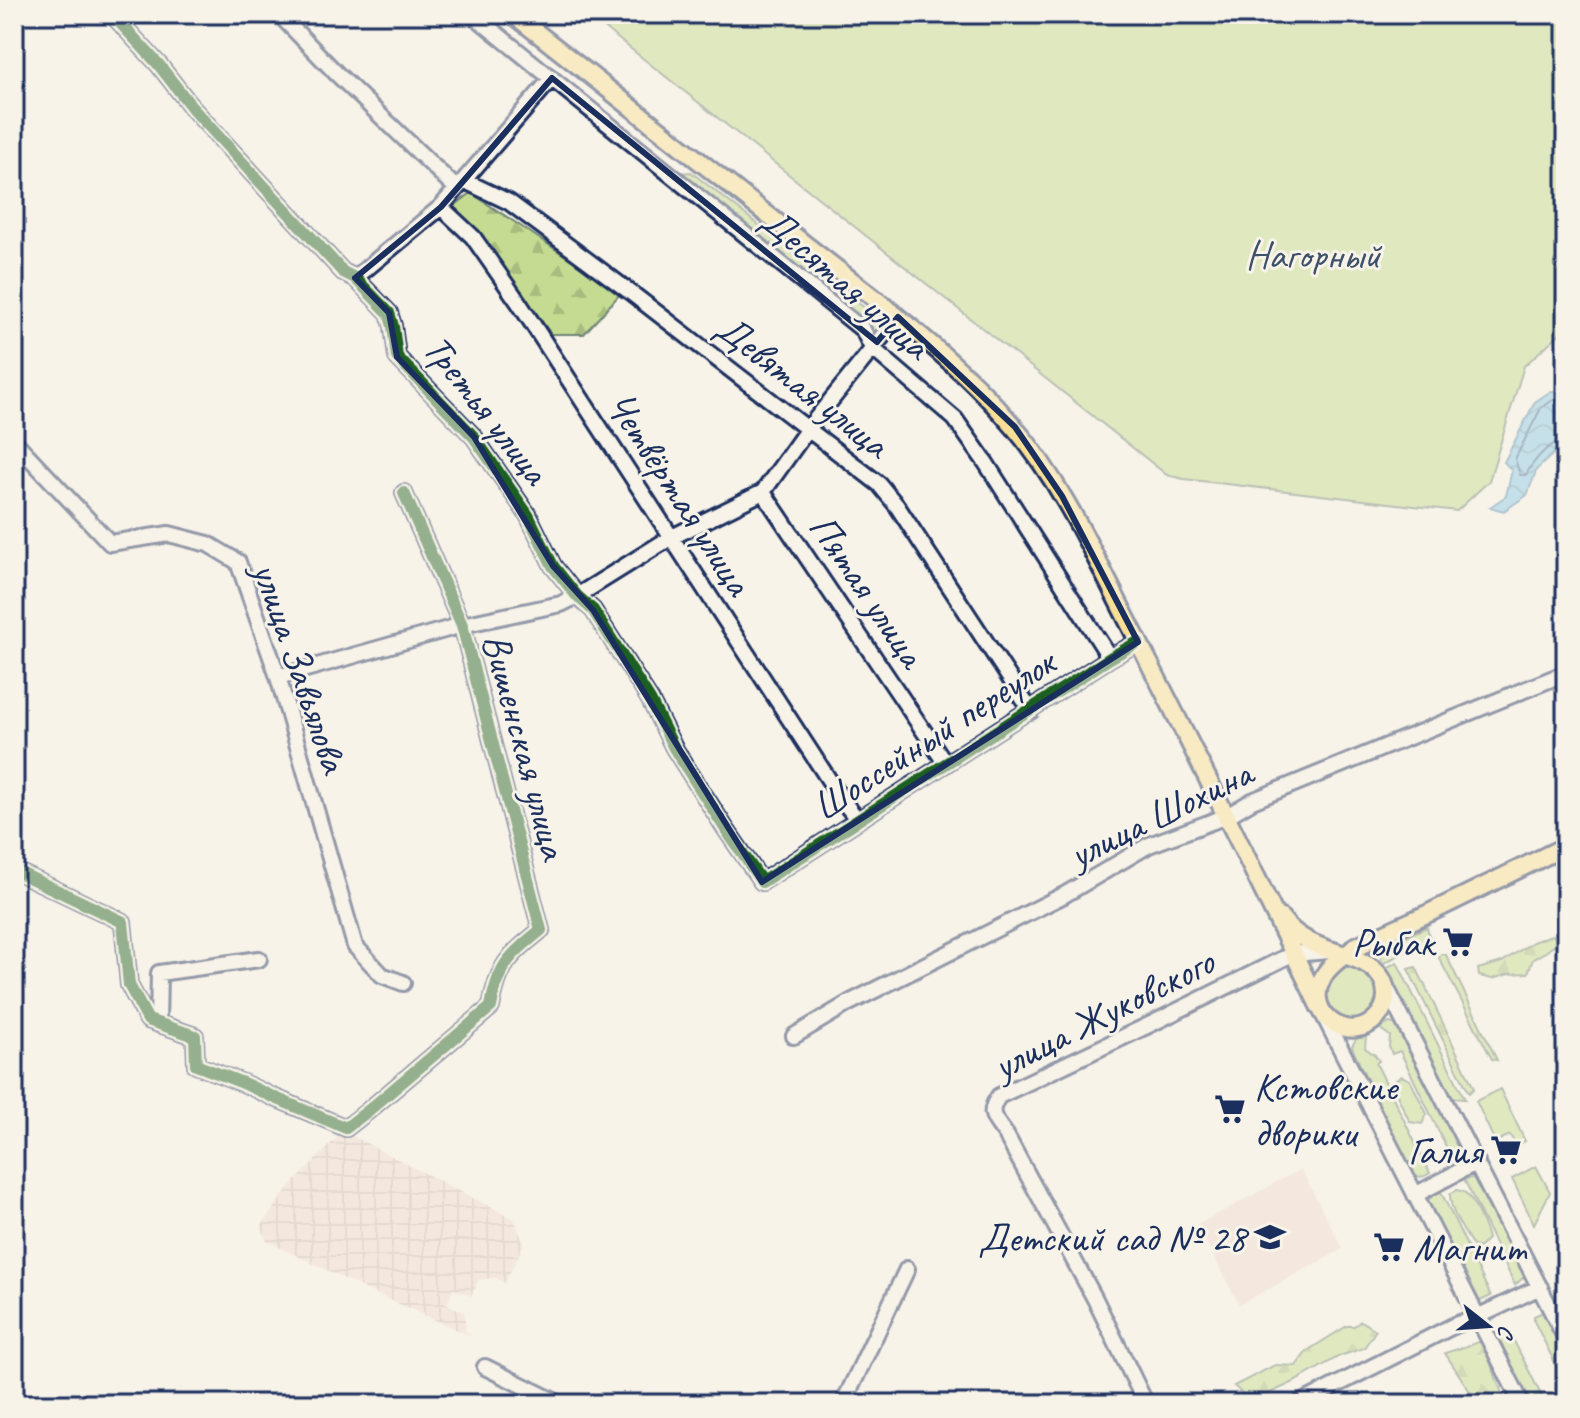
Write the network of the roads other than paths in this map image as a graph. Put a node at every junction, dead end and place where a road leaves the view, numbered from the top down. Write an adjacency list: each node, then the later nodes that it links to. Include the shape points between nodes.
1 (112, 14): 8 (street, Третья улица, via 343,272)
2 (279, 14): 6 (street, Девятая улица, via 337,74)
3 (472, 14): 5 (street, Десятая улица)
4 (513, 14): 9 (main road)
5 (552, 78): 6 (street); 10 (street, Десятая улица, via 863,330)
6 (460, 184): 7 (street); 11 (street, Девятая улица, via 509,202)
7 (441, 207): 8 (street); 15 (street, Четвёртая улица, via 473,237 504,281)
8 (355, 278): 16 (street, Третья улица, via 389,313 397,357 474,437)
9 (898, 317): 10 (street); 18 (main road, via 1015,427 1062,496)
10 (872, 348): 11 (street); 19 (street, Десятая улица, via 955,419)
11 (807, 430): 13 (street); 22 (street, Девятая улица, via 879,484 897,506)
12 (14, 441): 21 (street, улица Завьялова, via 110,543 169,534 208,544 238,562)
13 (763, 492): 15 (street); 23 (street, Пятая улица)
14 (404, 493): 17 (street, Вишенская улица)
15 (670, 538): 16 (street); 25 (street, Четвёртая улица)
16 (577, 596): 17 (street); 28 (street, Третья улица, via 593,610 674,748)
17 (462, 625): 21 (street); 37 (street, Вишенская улица, via 541,930 512,954 495,983 491,1007 346,1128 196,1065 195,1036)
18 (1138, 642): 19 (street, Шоссейный переулок); 24 (main road)
19 (1110, 658): 22 (street, Шоссейный переулок)
20 (1566, 673): 24 (street, улица Шохина, via 1252,801)
21 (278, 677): 35 (street, улица Завьялова, via 355,946 382,975)
22 (1031, 711): 23 (street, Шоссейный переулок)
23 (946, 764): 25 (street, Шоссейный переулок)
24 (1227, 816): 29 (main road); 38 (street, улица Шохина, via 1149,845)
25 (858, 820): 28 (street, Шоссейный переулок)
26 (1566, 846): 30 (main road)
27 (14, 870): 37 (street, via 123,922 129,985 148,1020)
28 (762, 882)
29 (1273, 908): 31 (main road); 32 (main road, via 1298,935)
30 (1402, 926): 32 (main road); 34 (main road, via 1379,945 1376,963)
31 (1293, 954): 32 (street, улица Жуковского); 36 (main road); 48 (street, улица Жуковского, via 999,1096 993,1106 992,1115 1095,1299)
32 (1338, 957): 34 (main road, via 1366,963); 36 (main road, via 1318,987)
33 (259, 959): 37 (street, via 159,973)
34 (1382, 979): 36 (main road, via 1385,1002 1370,1024 1344,1028); 39 (street)
35 (403, 983)
36 (1321, 1010): 40 (street)
37 (158, 1024)
38 (794, 1036)
39 (1477, 1162): 40 (street); 42 (street)
40 (1415, 1195): 43 (street)
41 (907, 1269): 47 (street)
42 (1540, 1287): 43 (street); 44 (street)
43 (1477, 1317): 49 (street); 50 (street)
44 (1566, 1339)
45 (485, 1367): 46 (street)
46 (560, 1404)
47 (843, 1404)
48 (1146, 1404)
49 (1299, 1404)
50 (1522, 1404)

